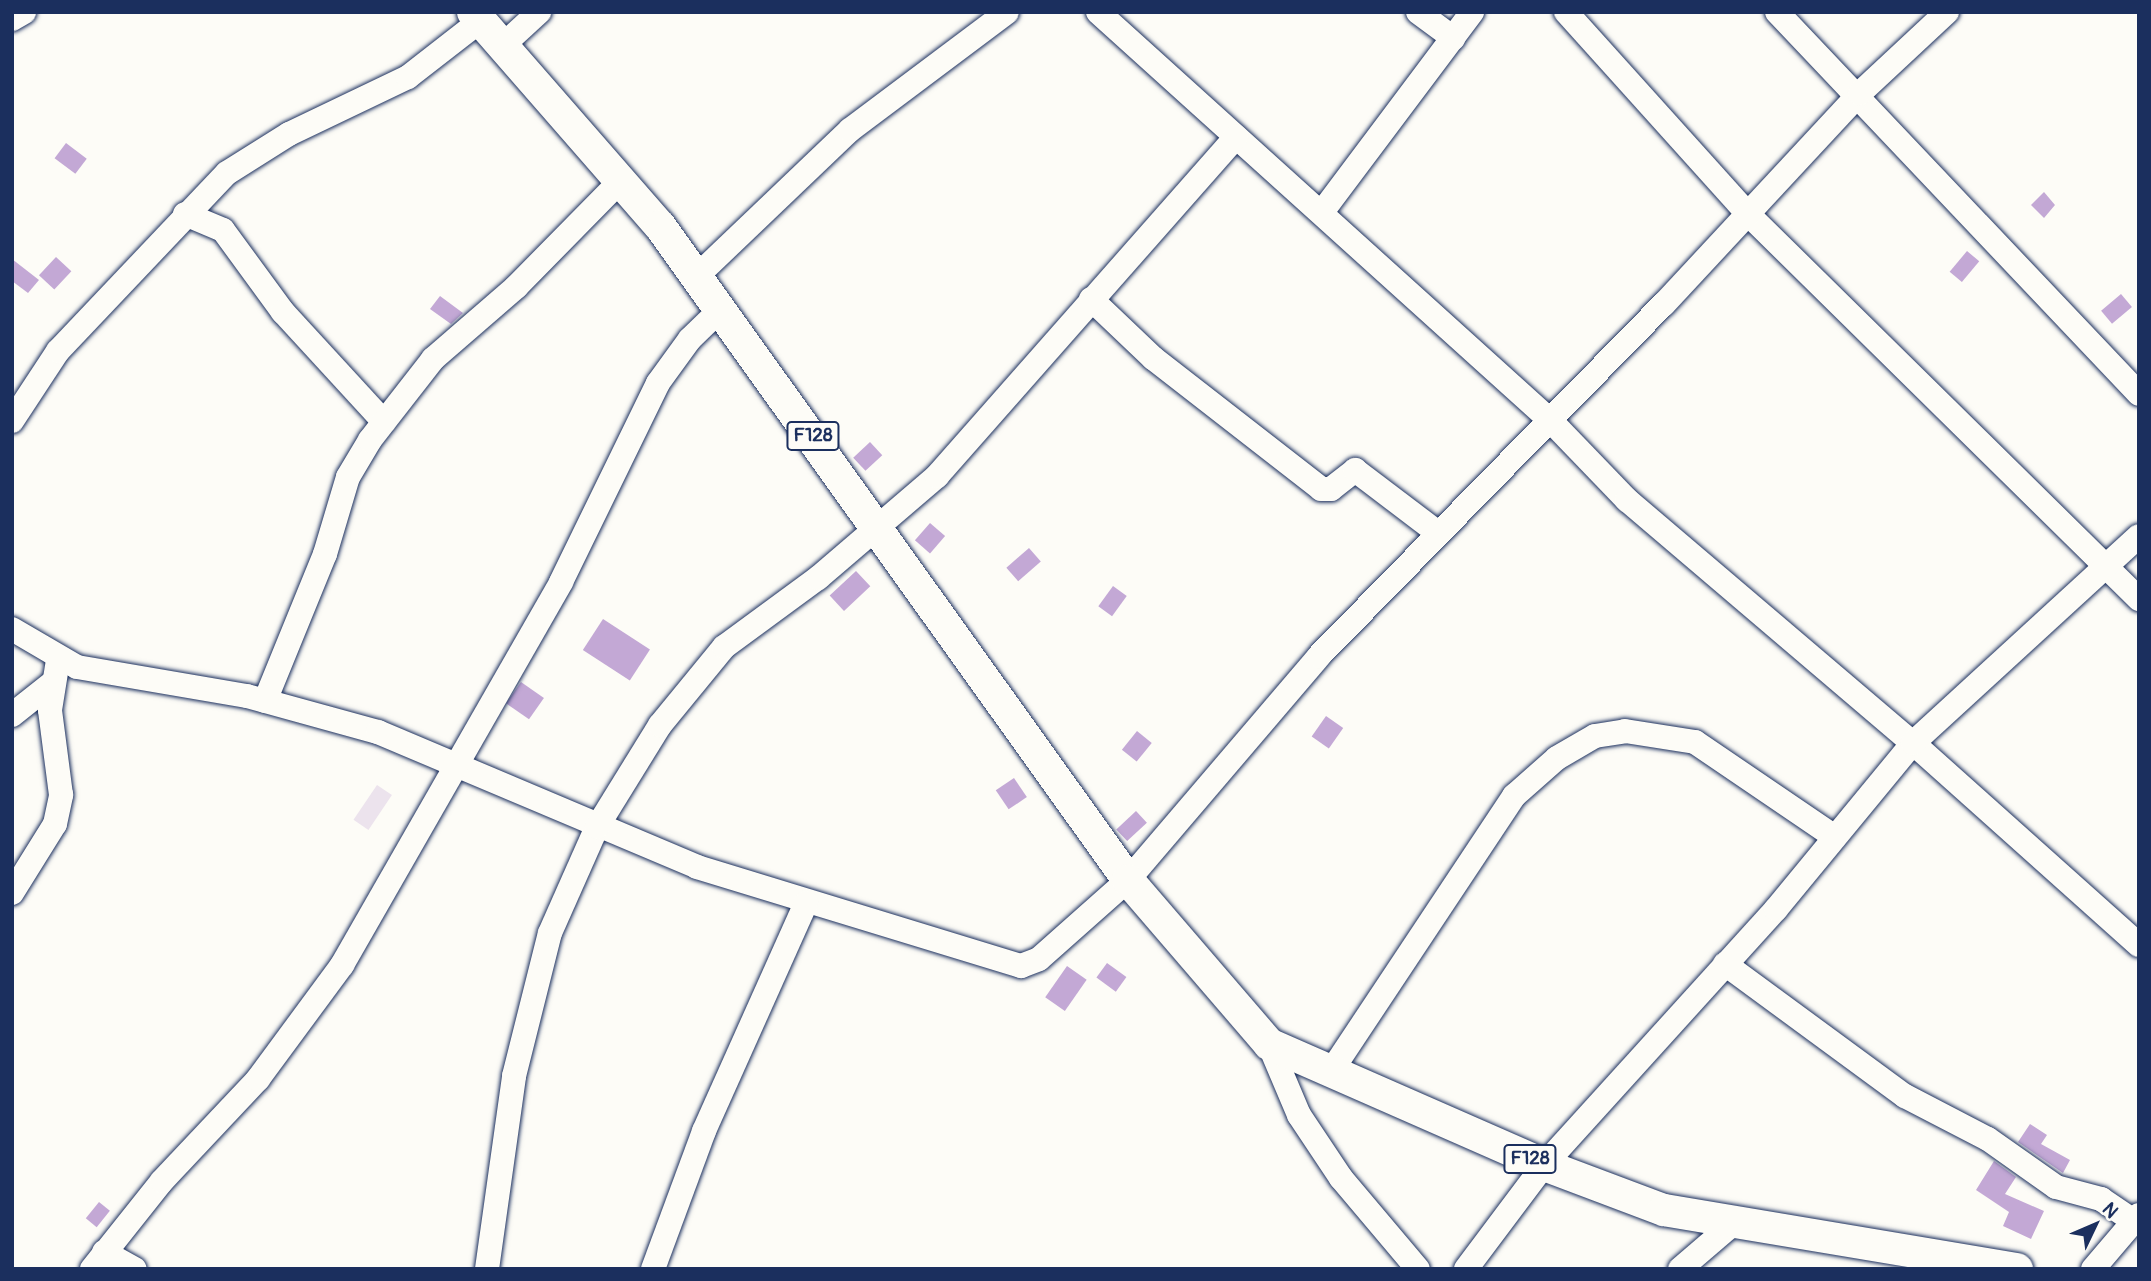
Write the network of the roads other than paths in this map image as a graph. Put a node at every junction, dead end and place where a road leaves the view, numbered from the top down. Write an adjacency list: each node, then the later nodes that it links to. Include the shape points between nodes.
1 (24, 12): 11 (street)
2 (539, 12): 13 (street)
3 (1007, 12): 20 (street, via 850,130)
4 (1098, 12): 15 (street)
5 (1419, 12): 12 (street)
6 (1472, 12): 12 (street)
7 (1566, 12): 19 (street)
8 (1777, 12): 14 (street)
9 (1947, 12): 14 (street)
10 (476, 17): 13 (main road, F128); 18 (street, via 408,77 289,134 227,173)
11 (12, 19)
12 (1453, 38): 17 (street)
13 (501, 47): 16 (main road, F128)
14 (1860, 93): 19 (street); 23 (street)
15 (1236, 137): 17 (street); 21 (street)
16 (622, 179): 20 (main road, F128); 26 (street, via 516,287 433,359)
17 (1322, 212): 25 (street)
18 (185, 214): 24 (street, via 58,351); 26 (street, via 223,230 283,312)
19 (1748, 214): 25 (street); 30 (street)
20 (696, 277): 22 (main road, F128)
21 (1091, 299): 27 (street, via 937,476); 28 (street, via 1153,358 1321,489 1331,489 1355,470)
22 (720, 310): 27 (main road, F128); 38 (street, via 657,383 561,582)
23 (2139, 394)
24 (12, 421)
25 (1551, 421): 28 (street); 37 (street, via 1627,500)
26 (384, 422): 35 (street, via 348,477 325,554)
27 (878, 527): 39 (street, via 724,647 660,725); 41 (main road, F128)
28 (1438, 533): 41 (street, via 1319,656)
29 (2139, 536): 30 (street)
30 (2107, 564): 31 (street); 37 (street)
31 (2139, 599)
32 (12, 629): 33 (street)
33 (58, 660): 34 (street); 35 (street, via 163,685)
34 (51, 684): 36 (street); 42 (street, via 61,795 55,824)
35 (265, 701): 38 (street, via 378,732)
36 (12, 715)
37 (1913, 743): 40 (street); 44 (street)
38 (461, 763): 39 (street); 51 (street, via 342,965 258,1079)
39 (597, 827): 43 (street); 53 (street, via 550,933 528,1011)
40 (1835, 837): 45 (street); 47 (street, via 1695,742 1625,731 1595,736 1557,758 1514,796)
41 (1128, 880): 43 (street, via 1039,959 1021,965); 46 (main road, F128)
42 (12, 893)
43 (806, 903): 54 (street, via 704,1131)
44 (2139, 945)
45 (1725, 964): 48 (street); 49 (street, via 1905,1096 1988,1139 2056,1187 2101,1199)
46 (1269, 1044): 47 (main road, F128); 55 (street, via 1299,1115 1341,1178)
47 (1330, 1073): 48 (main road, F128)
48 (1544, 1165): 50 (main road, F128, via 1664,1210); 56 (street)
49 (2135, 1218): 59 (street)
50 (1736, 1222): 57 (street); 58 (main road, F128)
51 (98, 1260): 52 (street)
52 (135, 1269)
53 (487, 1269)
54 (653, 1269)
55 (1418, 1269)
56 (1466, 1269)
57 (1680, 1269)
58 (2017, 1269)
59 (2093, 1269)

